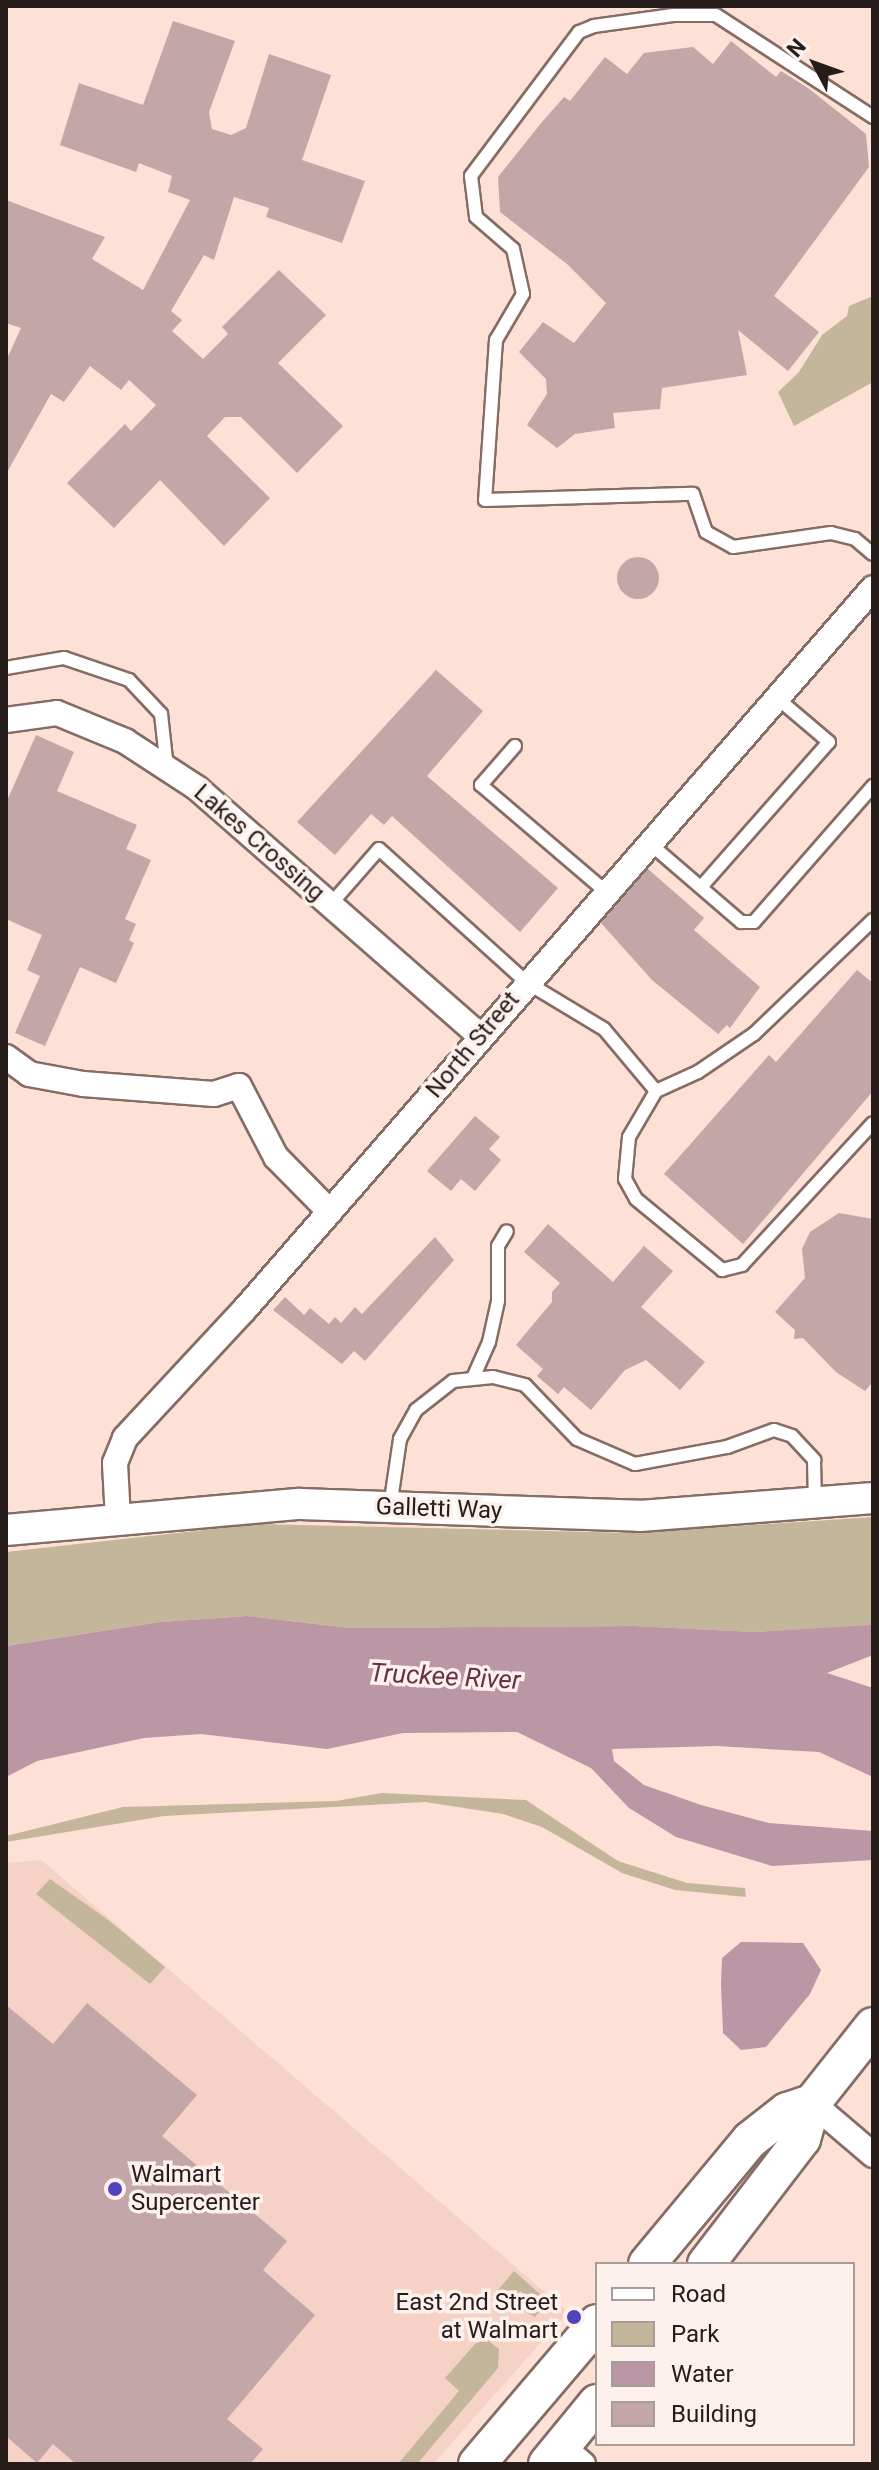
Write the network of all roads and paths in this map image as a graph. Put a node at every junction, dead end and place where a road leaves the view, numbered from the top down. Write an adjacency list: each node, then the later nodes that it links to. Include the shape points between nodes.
1 (873, 117): 2 (lane, via 716,15 609,24 579,32 471,176 476,217 513,249 523,294 496,340 485,500 693,494 706,532 733,547 831,533 855,539)
2 (873, 554)
3 (873, 588): 5 (street, North Street)
4 (6, 668): 8 (lane, via 64,658 129,680 161,714)
5 (776, 697): 10 (street, North Street); 11 (lane, via 829,742)
6 (6, 720): 8 (street, Lakes Crossing, via 57,713 125,741)
7 (515, 746): 12 (lane, via 481,785)
8 (167, 768): 13 (street, Lakes Crossing)
9 (873, 786): 11 (lane, via 754,922 741,922)
10 (648, 842): 11 (lane); 12 (street, North Street)
11 (701, 887)
12 (605, 891): 15 (street, North Street)
13 (330, 905): 15 (lane, via 379,849); 16 (street, Lakes Crossing)
14 (873, 920): 18 (lane, via 754,1034 698,1072)
15 (526, 982): 16 (street, North Street); 18 (lane, via 604,1029)
16 (480, 1036): 20 (street, North Street)
17 (6, 1057): 20 (street, via 29,1074 83,1084 214,1094 239,1086 276,1157)
18 (656, 1091): 19 (lane, via 629,1137 625,1179 636,1199 722,1270 742,1265)
19 (873, 1123)
20 (330, 1212): 26 (street, North Street, via 125,1438 115,1463)
21 (507, 1231): 22 (lane, via 498,1246 498,1301 489,1342)
22 (473, 1378): 24 (lane, via 525,1385 577,1439 635,1464 727,1447 774,1430 792,1436 814,1460); 25 (lane, via 440,1388 406,1425 396,1454)
23 (873, 1498): 24 (street, Galletti Way)
24 (815, 1503): 25 (street, Galletti Way, via 640,1516)
25 (390, 1507): 26 (street, Galletti Way, via 300,1504)
26 (118, 1519): 27 (street, Galletti Way)
27 (6, 1530)
28 (873, 2026): 29 (main road)
29 (812, 2103): 30 (street); 31 (main road, via 787,2111 750,2140); 32 (main road, via 802,2139)
30 (873, 2155)
31 (649, 2262)
32 (708, 2262)
33 (595, 2325): 36 (main road)
34 (595, 2406): 35 (main road)
35 (564, 2458)
36 (477, 2464)

